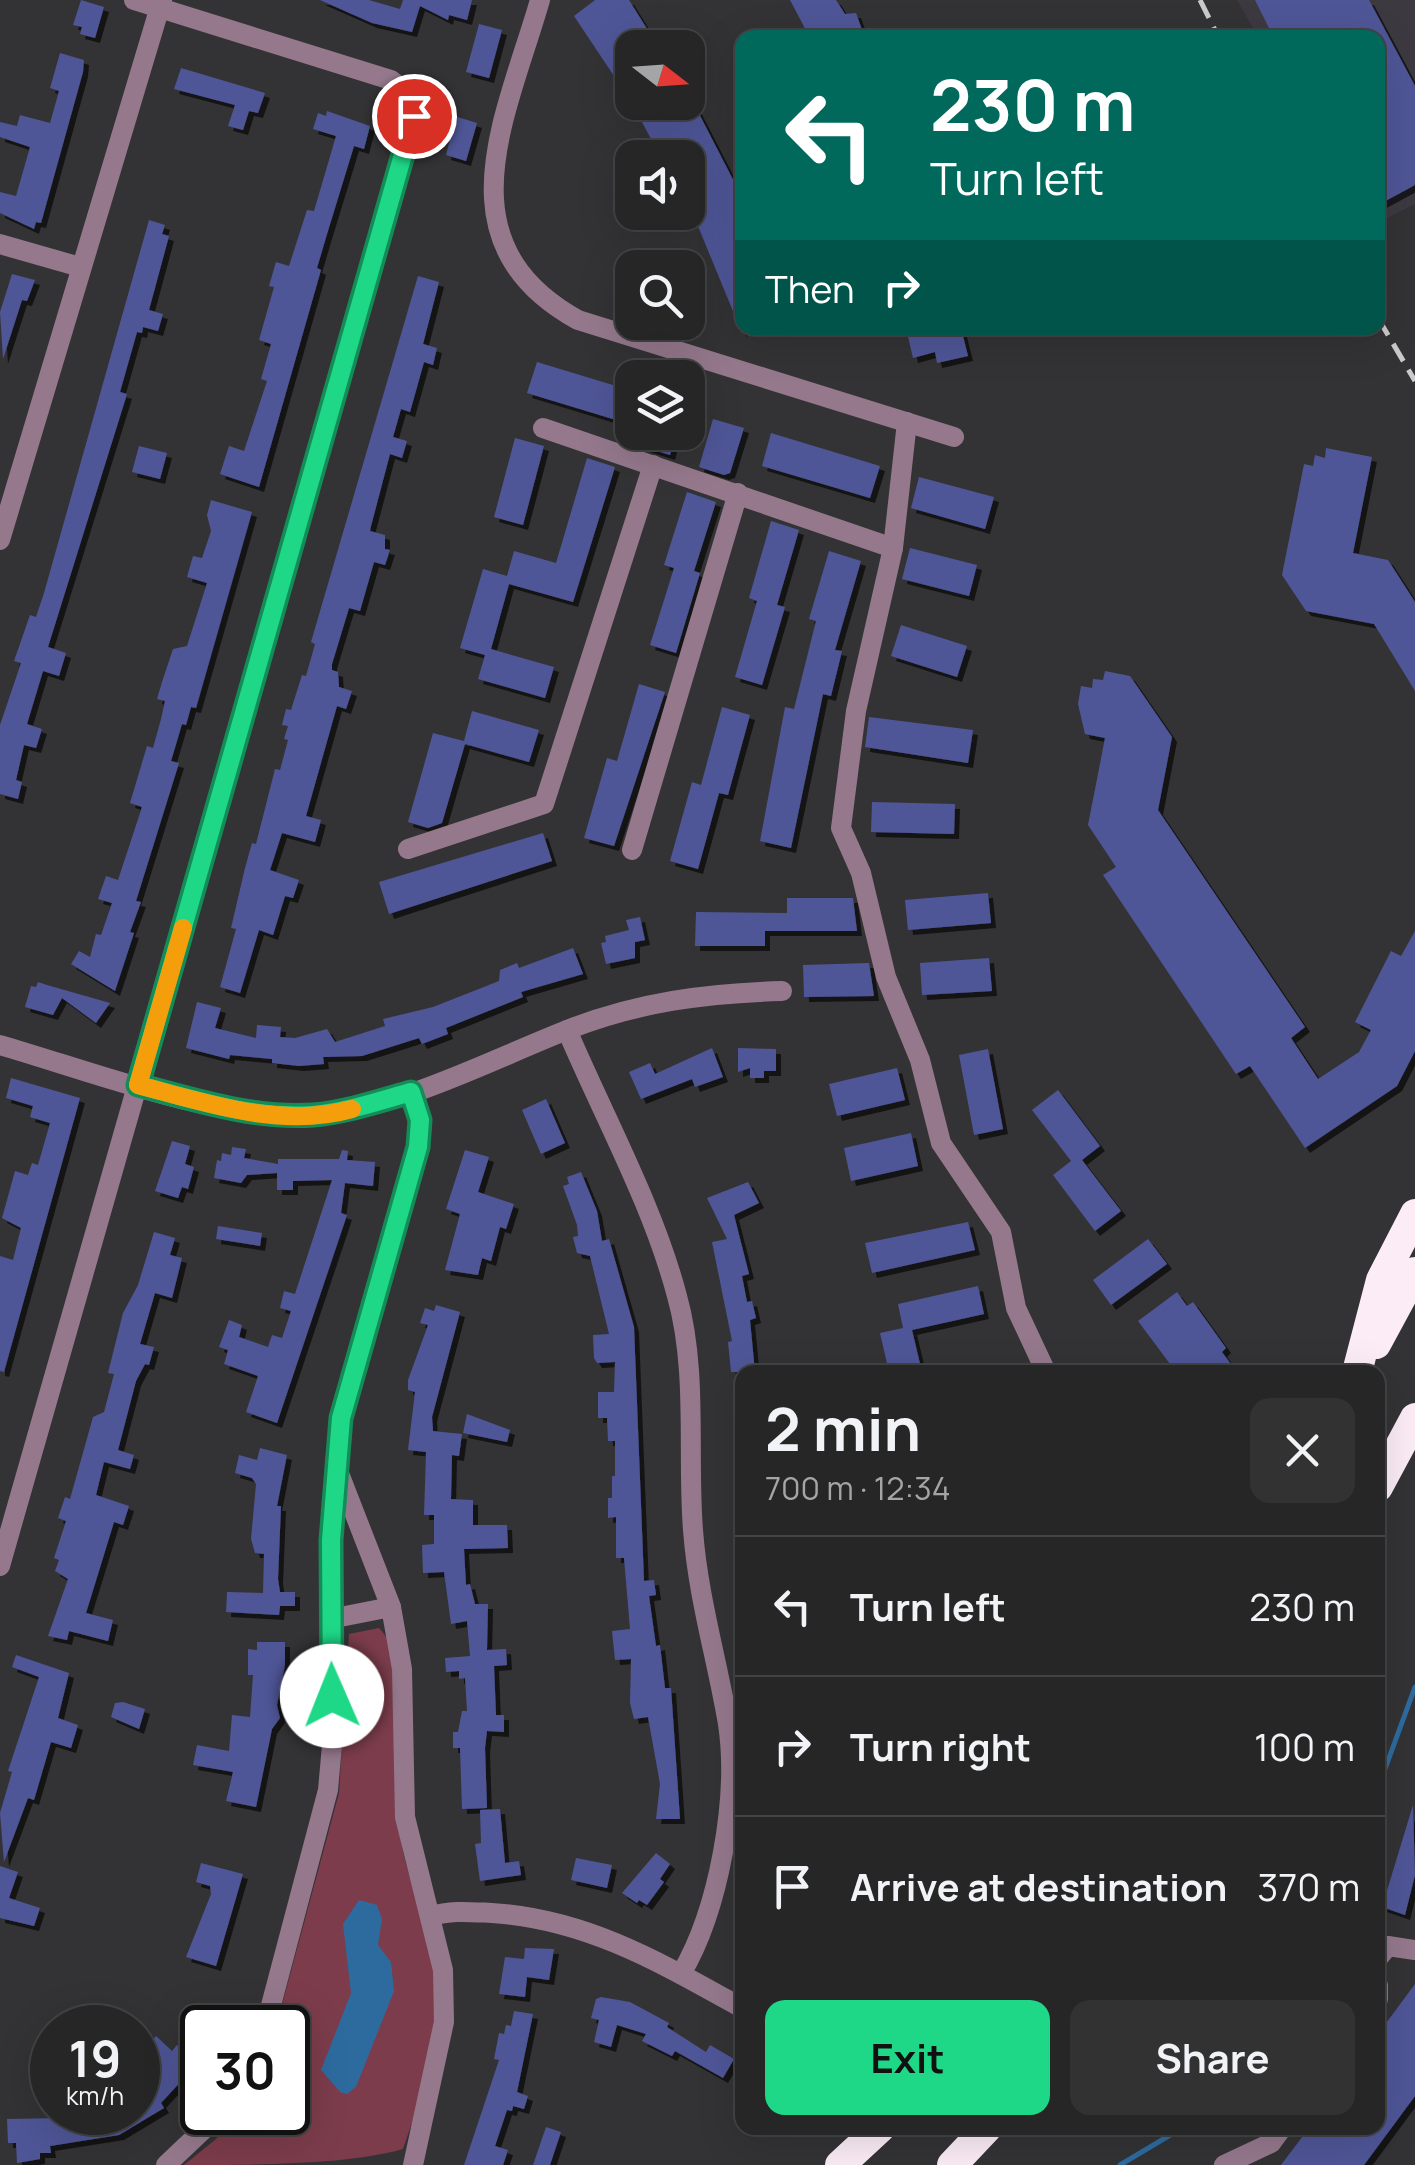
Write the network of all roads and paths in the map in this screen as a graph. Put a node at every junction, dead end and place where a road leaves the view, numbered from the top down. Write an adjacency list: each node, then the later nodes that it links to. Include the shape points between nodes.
1 (134, 0): 3 (street)
2 (540, 0): 6 (street, via 492,176 498,234 529,286 578,320)
3 (161, 4): 5 (street); 18 (street, via 391,80 408,94 414,116)
4 (0, 244): 5 (street)
5 (80, 268): 11 (street)
6 (906, 422): 8 (street); 12 (street)
7 (543, 428): 9 (street)
8 (954, 437)
9 (654, 465): 10 (street); 13 (street, via 544,804)
10 (738, 493): 12 (street); 14 (street)
11 (0, 537)
12 (893, 548): 22 (street, via 856,711 841,828 857,862 886,977 920,1060 941,1143 1001,1232 1016,1308)
13 (408, 849)
14 (632, 850)
15 (782, 991): 16 (street, via 675,999)
16 (567, 1030): 19 (street); 34 (street, via 666,1260 686,1340 696,1566 731,1769 719,1864 695,1950)
17 (0, 1045): 18 (street)
18 (138, 1085): 19 (street, via 286,1116 342,1111); 28 (street)
19 (411, 1092): 26 (street, via 420,1120 418,1147 347,1388)
20 (1415, 1214): 23 (highway, via 1381,1280)
21 (1415, 1272): 24 (highway)
22 (1043, 1365)
23 (1361, 1365)
24 (1363, 1365)
25 (1415, 1418): 27 (highway)
26 (336, 1466): 29 (street); 30 (street)
27 (1385, 1474)
28 (0, 1566)
29 (391, 1607): 30 (street); 31 (street, via 402,1669 406,1817)
30 (330, 1619): 36 (street, via 328,1790)
31 (430, 1916): 34 (street, via 458,1912 558,1922 619,1942); 42 (street, via 443,1970 444,2022)
32 (1385, 1950): 33 (street)
33 (1415, 1950)
34 (680, 1974): 35 (street)
35 (735, 2004)
36 (271, 2005)
37 (198, 2135): 41 (street)
38 (872, 2135): 43 (highway)
39 (980, 2135): 44 (highway)
40 (1277, 2135): 45 (street)
41 (166, 2165)
42 (413, 2165)
43 (840, 2165)
44 (952, 2165)
45 (1224, 2165)

